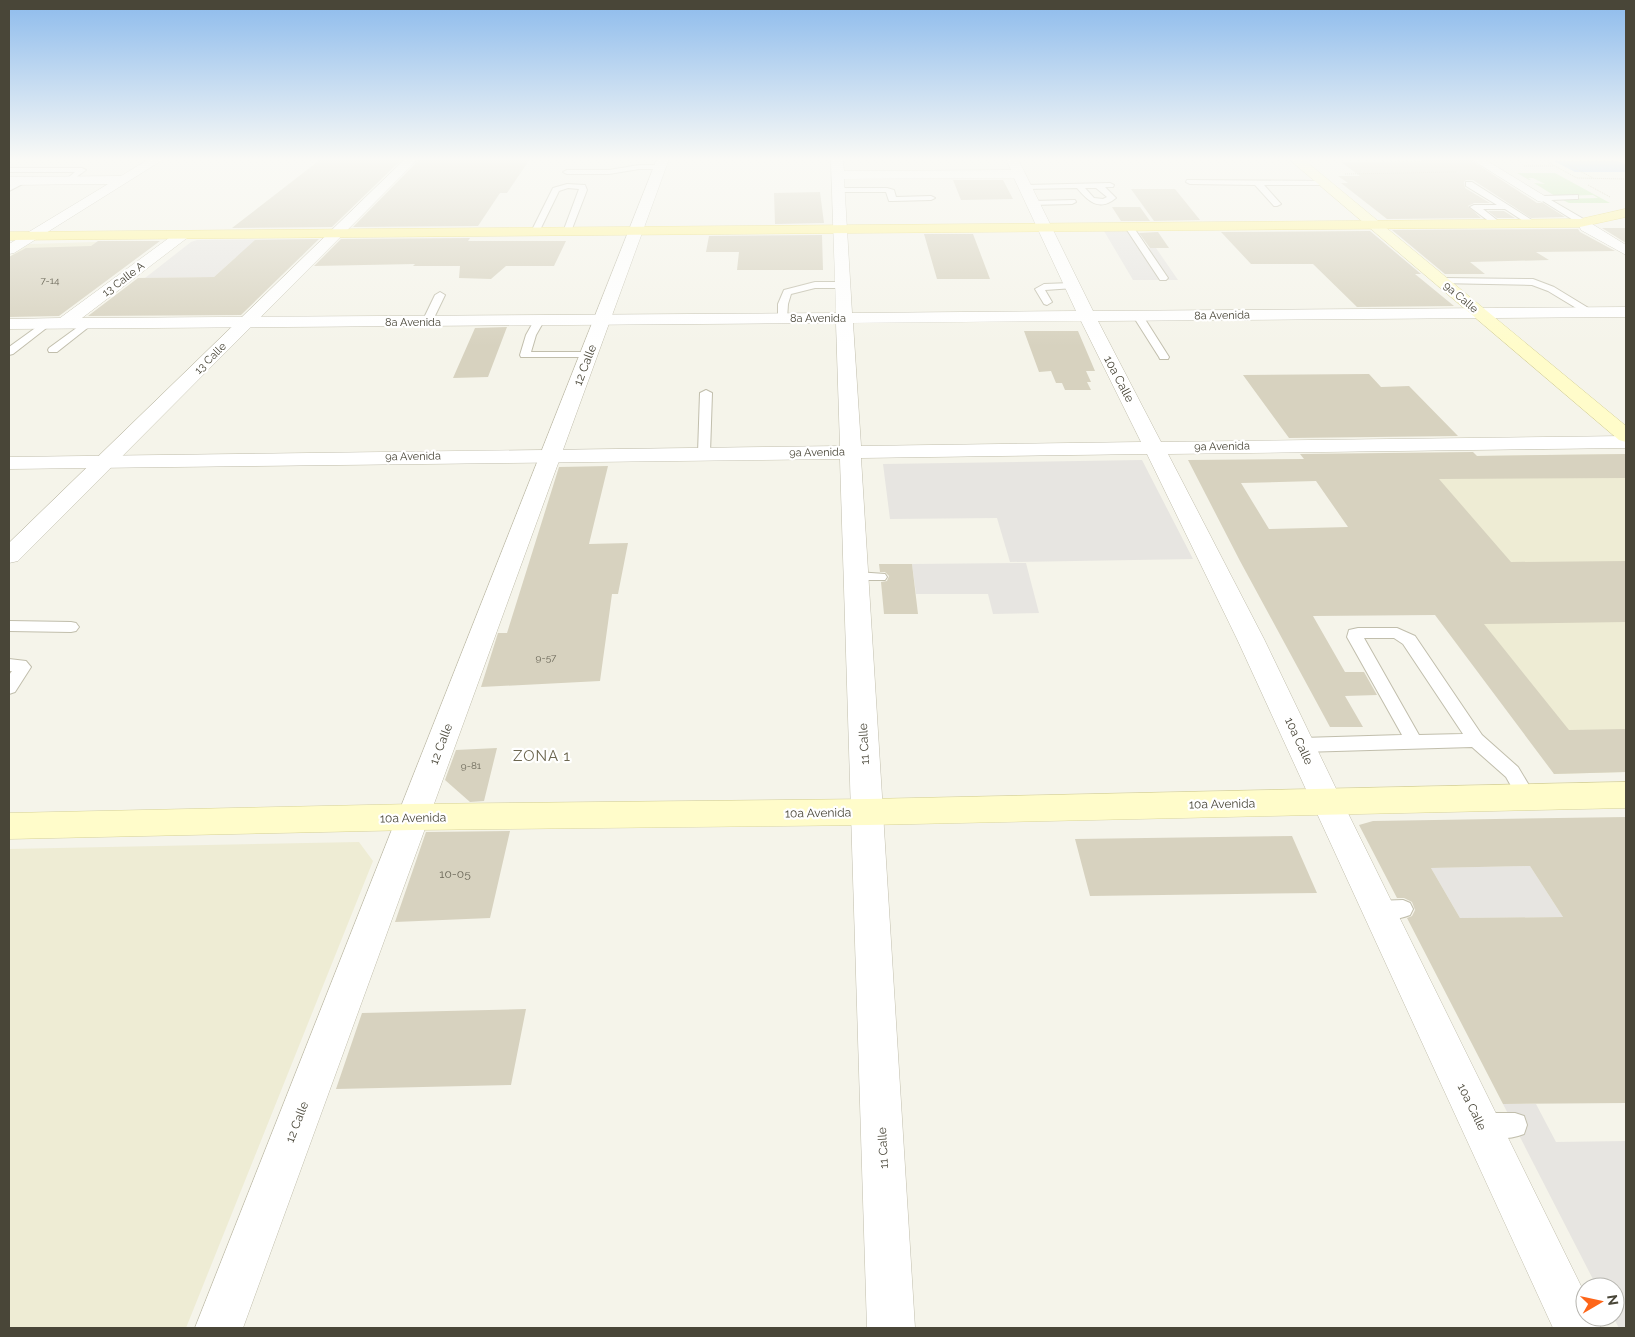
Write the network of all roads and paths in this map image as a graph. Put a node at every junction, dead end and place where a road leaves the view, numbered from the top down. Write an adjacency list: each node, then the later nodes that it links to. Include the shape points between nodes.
1 (55, 221): 27 (street)
2 (350, 221): 24 (street, 13 Calle)
3 (540, 221): 22 (lane)
4 (571, 221): 23 (lane)
5 (639, 221): 21 (street, 12 Calle)
6 (840, 221): 20 (street, 11 Calle)
7 (880, 221): 20 (main road)
8 (1044, 221): 33 (street, 10a Calle)
9 (1115, 221): 19 (main road)
10 (1370, 221): 18 (main road, 9a Calle)
11 (1494, 221): 16 (lane)
12 (1530, 221): 17 (lane)
13 (1581, 221): 15 (lane)
14 (1591, 221): 15 (main road)
15 (1584, 223): 17 (main road); 29 (street)
16 (1498, 224): 17 (main road); 18 (main road)
17 (1534, 224)
18 (1374, 225): 19 (main road); 31 (main road, 9a Calle)
19 (1129, 227): 30 (lane)
20 (840, 230): 21 (main road); 32 (street, 11 Calle)
21 (635, 231): 23 (main road); 43 (street, 12 Calle)
22 (535, 232): 23 (main road); 24 (main road)
23 (567, 232)
24 (336, 234): 25 (main road); 46 (street, 13 Calle)
25 (182, 235): 27 (main road); 49 (street, 13 Calle A)
26 (9, 236): 27 (main road)
27 (31, 236): 28 (street)
28 (9, 250)
29 (1626, 251)
30 (1163, 278)
31 (1442, 281): 36 (lane, via 1533,282); 38 (main road, 9a Calle)
32 (843, 285): 41 (street, 11 Calle); 42 (lane, via 815,285 787,292)
33 (1071, 286): 35 (lane, via 1040,289); 40 (street, 10a Calle)
34 (440, 295): 45 (lane)
35 (1047, 302)
36 (1590, 312): 37 (street, 8a Avenida); 38 (street, 8a Avenida)
37 (1626, 312)
38 (1480, 313): 39 (street, 8a Avenida); 56 (main road, 9a Calle)
39 (1138, 316): 40 (street, 8a Avenida); 54 (lane)
40 (1086, 317): 41 (street, 8a Avenida); 58 (street, 10a Calle)
41 (844, 318): 42 (street, 8a Avenida); 59 (street, 11 Calle)
42 (782, 319): 43 (street, 8a Avenida)
43 (602, 320): 44 (street, 8a Avenida); 53 (street, 12 Calle)
44 (540, 321): 45 (street, 8a Avenida); 53 (lane, via 531,335 525,355)
45 (426, 322): 46 (street, 8a Avenida)
46 (246, 323): 50 (street, 8a Avenida); 62 (street, 13 Calle)
47 (9, 324): 48 (street, 8a Avenida)
48 (45, 324): 49 (street, 8a Avenida); 52 (lane)
49 (64, 324): 50 (street, 8a Avenida)
50 (86, 324): 51 (lane)
51 (53, 350)
52 (9, 352)
53 (588, 355): 61 (street, 12 Calle)
54 (1164, 357)
55 (706, 393): 60 (lane)
56 (1626, 436)
57 (1626, 442): 58 (street, 9a Avenida)
58 (1155, 447): 59 (street, 9a Avenida); 71 (street, 10a Calle)
59 (850, 452): 60 (street, 9a Avenida); 75 (street, 11 Calle, via 869,577)
60 (704, 453): 61 (street, 9a Avenida)
61 (551, 454): 62 (street, 9a Avenida); 76 (street, 12 Calle)
62 (106, 460): 63 (street, 9a Avenida); 64 (street, 13 Calle)
63 (9, 462)
64 (9, 556)
65 (9, 626): 66 (lane)
66 (71, 627)
67 (9, 665): 68 (lane, via 23,667)
68 (9, 688)
69 (1476, 740): 70 (lane); 70 (lane, via 1409,640 1397,633 1355,634); 73 (lane, via 1512,772)
70 (1414, 741): 71 (lane)
71 (1302, 745): 74 (street, 10a Calle)
72 (1626, 795): 73 (main road, 10a Avenida)
73 (1527, 797): 74 (main road, 10a Avenida)
74 (1326, 801): 75 (main road, 10a Avenida); 78 (street, 10a Calle, via 1390,909)
75 (868, 812): 76 (main road, 10a Avenida); 81 (street, 11 Calle)
76 (413, 817): 77 (main road, 10a Avenida); 80 (street, 12 Calle)
77 (9, 826)
78 (1481, 1125): 79 (lane); 82 (street, 10a Calle)
79 (1514, 1125)
80 (219, 1328)
81 (891, 1328)
82 (1578, 1328)

